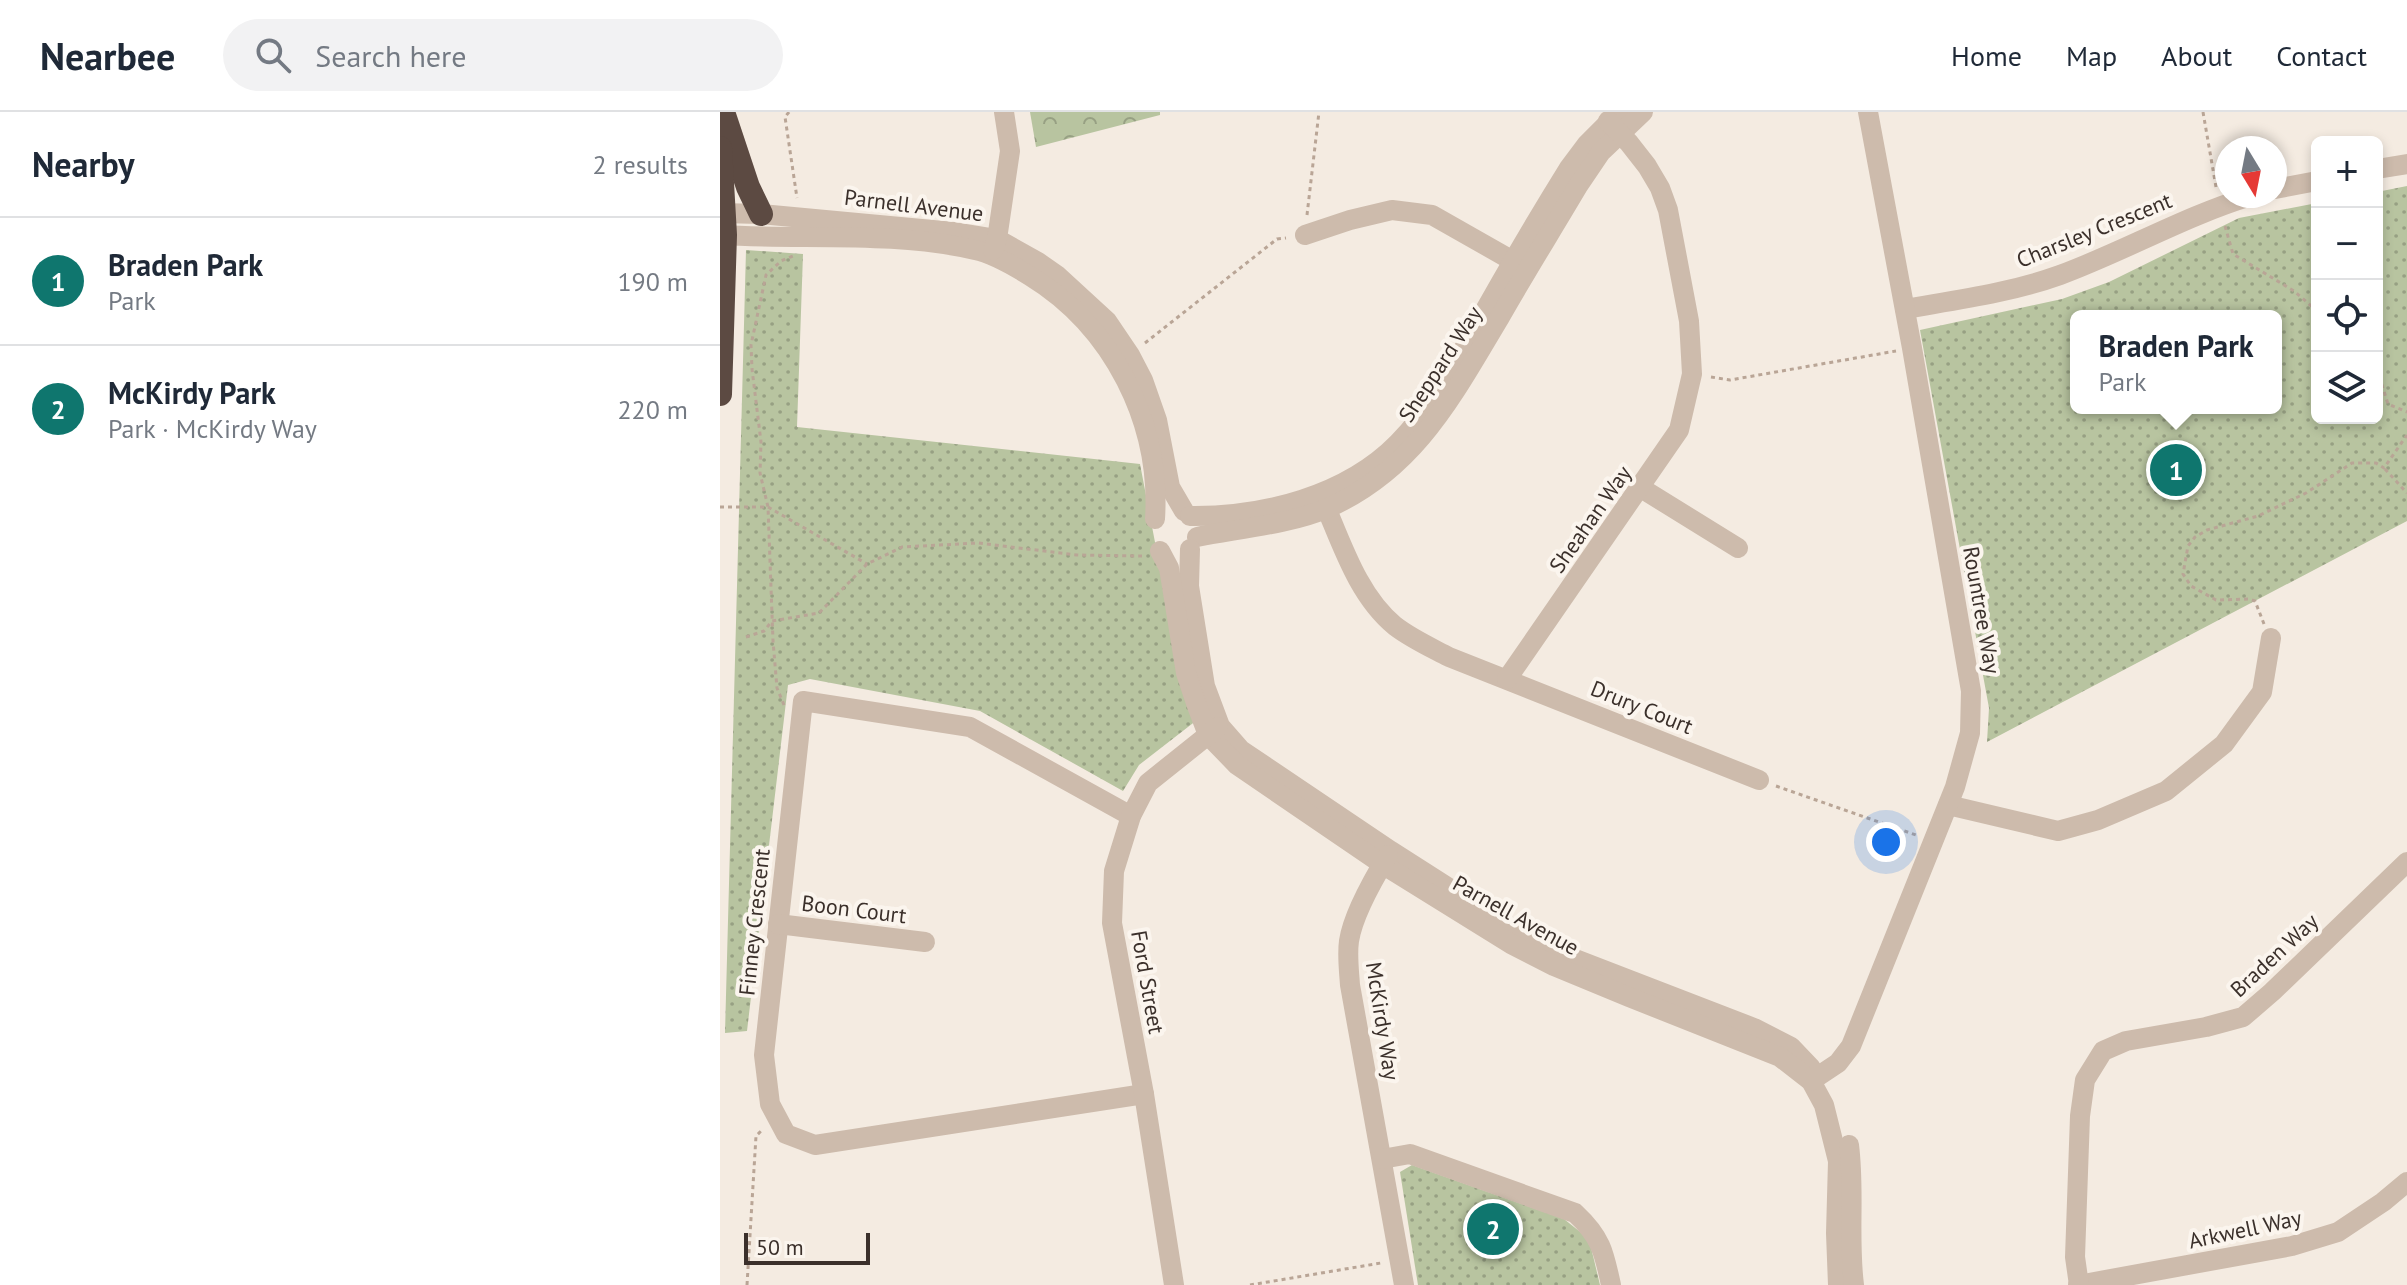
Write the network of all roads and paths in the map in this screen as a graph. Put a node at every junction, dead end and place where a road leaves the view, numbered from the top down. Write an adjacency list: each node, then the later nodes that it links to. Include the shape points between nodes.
1 (723, 112): 17 (highway)
2 (789, 112): 18 (path, via 785,117)
3 (1004, 112): 22 (street, via 1010,151)
4 (1319, 112): 20 (path)
5 (1643, 112): 8 (street, Sheppard Way)
6 (1868, 112): 25 (street, Rountree Way)
7 (2203, 112): 12 (path)
8 (1615, 122): 23 (street, Sheppard Way, via 1569,168); 28 (street, Sheahan Way, via 1647,166 1668,210 1689,321); 36 (street, Sheppard Way, via 1441,414 1373,482)
9 (720, 148): 19 (highway)
10 (2407, 164): 11 (street)
11 (2383, 168)
12 (2215, 178)
13 (2311, 182): 14 (street)
14 (2287, 187)
15 (2215, 207): 25 (street, Charsley Crescent, via 2060,275)
16 (2221, 208): 24 (path, via 2233,254)
17 (761, 214): 18 (street, Parnell Avenue); 19 (street, Parnell Avenue)
18 (800, 217): 22 (street, Parnell Avenue, via 954,232)
19 (722, 224): 21 (street, Parnell Avenue); 30 (highway)
20 (1305, 235): 23 (street, via 1392,210 1432,215); 27 (path, via 1277,239)
21 (803, 238): 22 (street, Parnell Avenue); 38 (path, via 806,252 781,261 766,275 751,345 760,473)
22 (994, 248): 27 (street, Parnell Avenue, via 1038,262 1077,292 1107,321); 40 (street, Parnell Avenue, via 1075,309 1108,348 1134,396 1149,445)
23 (1513, 261): 36 (street, Sheppard Way, via 1424,412 1399,442)
24 (2311, 306)
25 (1905, 309): 26 (street, Rountree Way)
26 (1912, 348): 28 (path, via 1730,380); 53 (street, Rountree Way, via 1971,691 1970,733)
27 (1130, 355): 39 (street, Parnell Avenue, via 1157,420 1167,479)
28 (1692, 374): 34 (street, Sheahan Way, via 1679,430)
29 (2383, 388): 31 (path, via 2388,404)
30 (720, 394)
31 (2407, 412)
32 (2407, 435): 33 (path)
33 (2384, 468): 35 (path); 48 (path, via 2352,463 2306,493 2258,516 2207,530 2188,546 2183,574 2191,586 2216,600 2255,601)
34 (1641, 488): 42 (street); 49 (street, Sheahan Way)
35 (2407, 493)
36 (1323, 501): 39 (street, Sheppard Way, via 1211,516); 41 (street, Sheppard Way, via 1302,516); 49 (street, via 1361,584 1393,624 1438,652)
37 (720, 507): 38 (path)
38 (768, 507): 44 (path); 46 (path)
39 (1187, 513): 40 (street, via 1168,510); 41 (street, Parnell Avenue, via 1197,529)
40 (1155, 519): 43 (street, Parnell Avenue, via 1150,532)
41 (1194, 543): 43 (street, via 1179,555); 51 (street, Parnell Avenue, via 1189,586)
42 (1738, 548)
43 (1160, 551): 45 (street, Parnell Avenue)
44 (867, 564): 45 (path, via 902,547 978,543 1077,555 1142,556 1148,573); 46 (path, via 819,613)
45 (1169, 571): 51 (street, Parnell Avenue, via 1186,673)
46 (772, 621): 47 (path, via 764,631); 50 (path, via 777,688 786,709)
47 (746, 637)
48 (2271, 638): 53 (street, via 2262,692 2224,744 2166,791 2058,831)
49 (1507, 679): 52 (street, Drury Court)
50 (801, 720): 54 (street, via 803,701 970,727); 58 (street, Finney Crescent)
51 (1214, 730): 54 (street, Ford Street, via 1148,783); 56 (street, Parnell Avenue, via 1237,765 1262,784)
52 (1759, 780): 55 (path)
53 (1948, 805): 55 (street, Rountree Way)
54 (1131, 816): 61 (street, Ford Street, via 1114,871 1112,923)
55 (1935, 842): 60 (street, Rountree Way, via 1851,1046 1838,1063)
56 (1386, 858): 60 (street, Parnell Avenue, via 1565,955 1754,1028 1791,1047); 63 (street, McKirdy Way, via 1354,922 1348,960)
57 (2407, 862): 73 (street, Braden Way, via 2243,1017 2126,1041 2103,1051 2085,1080 2080,1116)
58 (778, 924): 59 (street, Boon Court); 62 (street, Finney Crescent, via 764,1055 770,1104)
59 (925, 942)
60 (1815, 1078): 71 (street, Parnell Avenue, via 1838,1161); 72 (street, Parnell Avenue, via 1838,1106 1848,1141)
61 (1144, 1094): 62 (street, via 815,1145 786,1134); 67 (street, Ford Street)
62 (777, 1118): 66 (path, via 756,1136)
63 (1382, 1159): 65 (street, McKirdy Way); 70 (street, via 1410,1154 1575,1213 1603,1250)
64 (2407, 1182): 73 (street, Arkwell Way, via 2338,1232 2303,1243)
65 (1399, 1260): 68 (path); 69 (street, McKirdy Way)
66 (747, 1285)
67 (1174, 1285)
68 (1250, 1285)
69 (1404, 1285)
70 (1611, 1285)
71 (1838, 1285)
72 (1854, 1285)
73 (2078, 1285)

